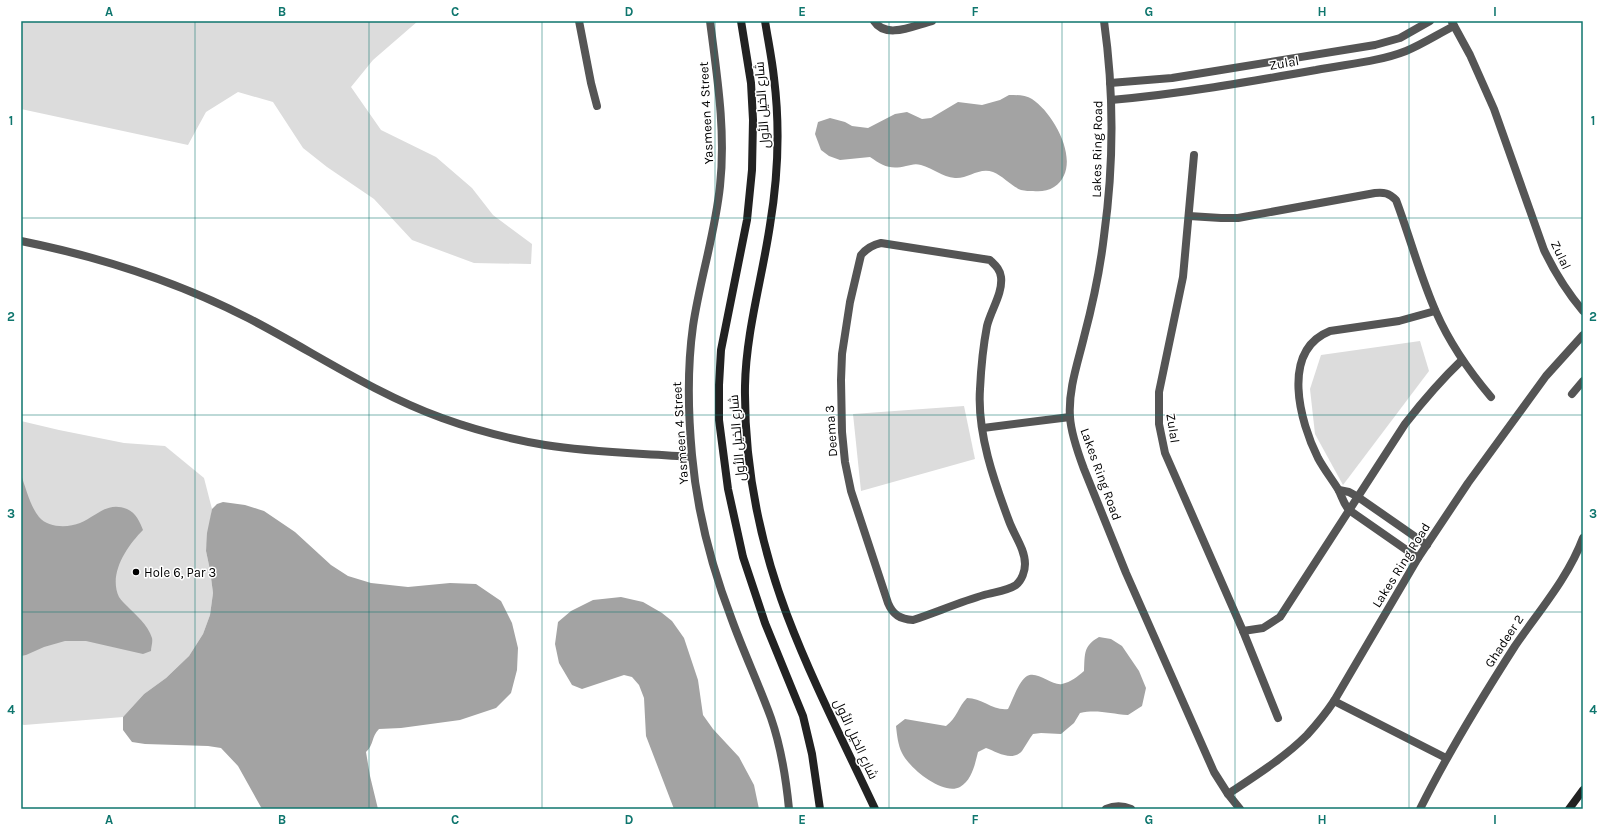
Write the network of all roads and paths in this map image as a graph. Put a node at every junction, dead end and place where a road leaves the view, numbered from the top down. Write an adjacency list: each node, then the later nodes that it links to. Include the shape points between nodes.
1 (579, 21): 12 (street)
2 (710, 21): 25 (street, Yasmeen 4 Street, via 720,97 722,141 720,186 693,326 688,375)
3 (741, 21): 39 (main road, شارع الخيل الأول, via 751,83 752,170 746,220 721,350 719,420 728,489 743,557 765,623 803,716 812,754)
4 (765, 21): 40 (main road, شارع الخيل الأول, via 778,123 771,222 752,317 746,371 745,418 753,485 766,551 787,615)
5 (874, 21): 6 (street, via 882,29 891,31)
6 (932, 21)
7 (1104, 21): 10 (street, Lakes Ring Road)
8 (1430, 21): 10 (street, Zulal, via 1400,38 1375,45 1179,77)
9 (1453, 23): 11 (street, Zulal, via 1418,46 1384,57 1208,88); 17 (street, Zulal, via 1491,103 1544,250 1555,273)
10 (1110, 83): 11 (street, Lakes Ring Road)
11 (1111, 100): 23 (street, Lakes Ring Road, via 1111,165 1104,237 1074,378)
12 (597, 106)
13 (1194, 155): 14 (street, Zulal)
14 (1189, 216): 16 (street, via 1238,218 1375,193 1390,194 1399,207); 32 (street, Zulal, via 1183,277 1159,392 1159,424 1165,453)
15 (21, 241): 25 (street, via 89,256 176,286 247,318 359,380 441,418 546,445)
16 (1436, 311): 19 (street); 26 (street, via 1400,321 1330,332 1313,340 1306,349 1300,371 1302,418 1318,457)
17 (1583, 311)
18 (1583, 335): 30 (street, Lakes Ring Road, via 1546,376 1468,483)
19 (1462, 360): 22 (street); 27 (street, via 1422,401)
20 (1583, 381): 21 (street)
21 (1572, 394)
22 (1492, 397)
23 (1070, 417): 24 (street); 37 (street, Lakes Ring Road, via 1084,470 1126,573 1214,772)
24 (983, 428): 24 (street, Deema 3, via 981,360 988,324 1001,285 1001,275 997,266 990,260 980,258 881,243 873,244 861,255 850,302 841,373 842,432 851,491 888,603 894,613 906,620 920,618 1008,588 1022,579 1025,571 1024,554 1000,496)
25 (692, 457): 38 (street, Yasmeen 4 Street, via 700,511 713,565 771,719 786,776)
26 (1339, 490): 27 (street); 28 (street, via 1342,501)
27 (1358, 497): 28 (street); 30 (street)
28 (1349, 510): 31 (street); 32 (street, via 1280,616 1263,628)
29 (1583, 538): 35 (street, Ghadeer 2, via 1573,561 1505,661)
30 (1427, 545): 31 (street, Lakes Ring Road)
31 (1418, 558): 33 (street, Lakes Ring Road)
32 (1243, 632): 34 (street, Zulal)
33 (1334, 701): 35 (street); 37 (street, Lakes Ring Road, via 1307,735 1291,750)
34 (1278, 718)
35 (1446, 758): 44 (street, Ghadeer 2)
36 (1583, 790): 45 (main road)
37 (1228, 794): 43 (street, Lakes Ring Road)
38 (789, 809)
39 (820, 809)
40 (875, 809)
41 (1106, 809): 42 (street, via 1124,806)
42 (1131, 809)
43 (1240, 809)
44 (1420, 809)
45 (1569, 809)

